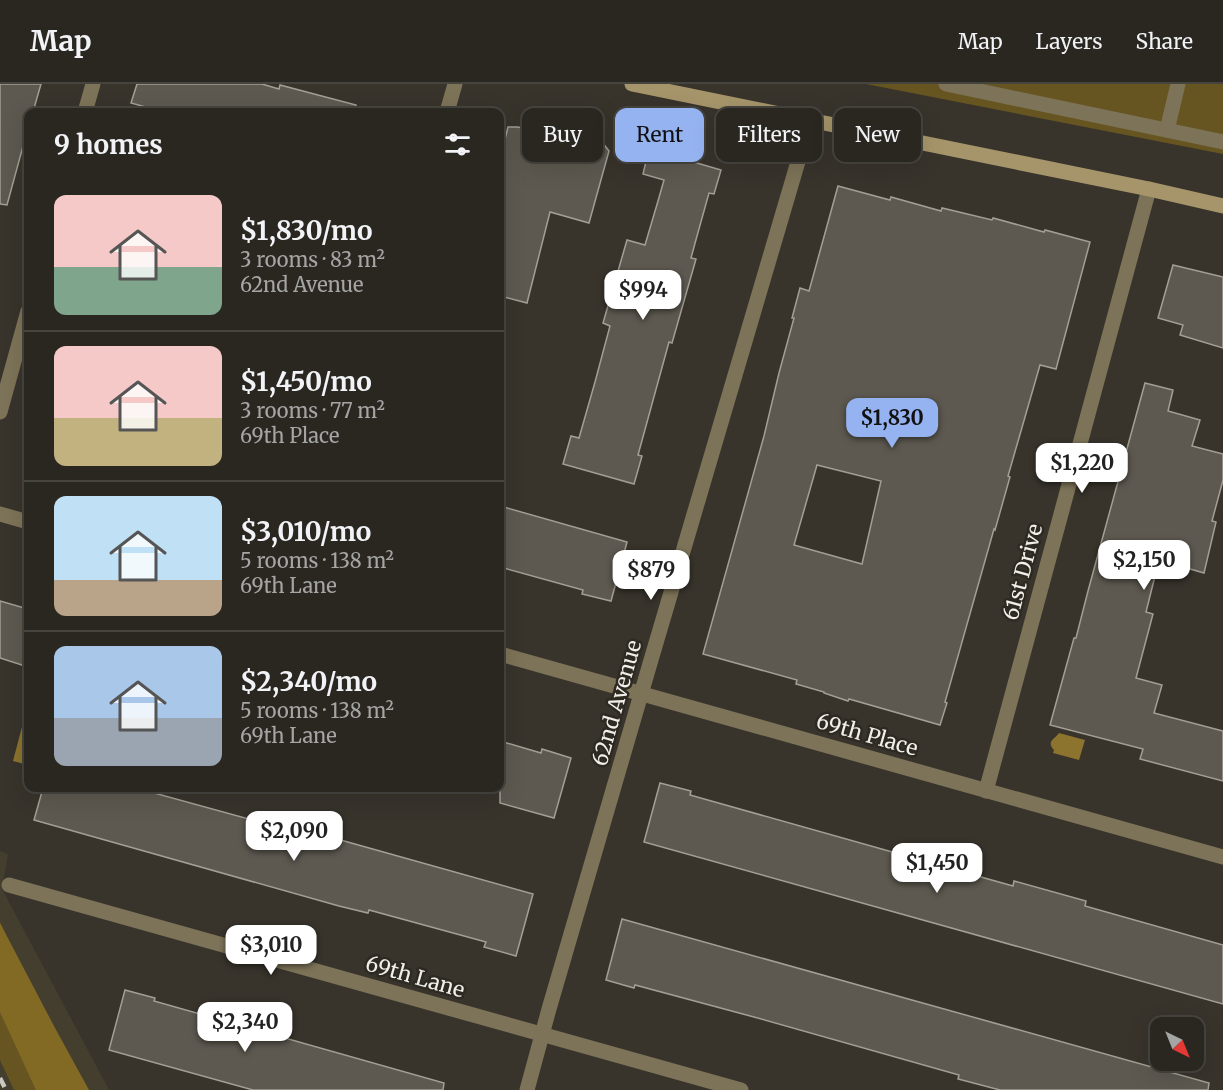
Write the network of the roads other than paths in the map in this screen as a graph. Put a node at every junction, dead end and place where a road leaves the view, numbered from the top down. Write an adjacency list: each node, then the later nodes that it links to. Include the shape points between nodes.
1 (93, 84): 6 (street)
2 (455, 84): 7 (street)
3 (632, 84): 8 (main road)
4 (946, 84): 10 (street)
5 (1178, 84): 10 (street)
6 (86, 108)
7 (448, 108)
8 (747, 108)
9 (822, 123): 13 (main road)
10 (1167, 130): 11 (street)
11 (1223, 142)
12 (798, 162): 20 (street, 62nd Avenue)
13 (1149, 189): 14 (main road); 21 (street, 61st Drive)
14 (1223, 206)
15 (24, 325): 16 (street)
16 (0, 412)
17 (0, 514): 18 (street)
18 (24, 521)
19 (504, 655): 20 (street, 69th Place)
20 (642, 694): 21 (street, 69th Place); 24 (street, 62nd Avenue)
21 (986, 791): 22 (street, 69th Place)
22 (1223, 857)
23 (9, 885): 24 (street, 69th Lane)
24 (542, 1034): 25 (street, 62nd Avenue); 26 (street, 69th Lane)
25 (527, 1090)
26 (741, 1090)

